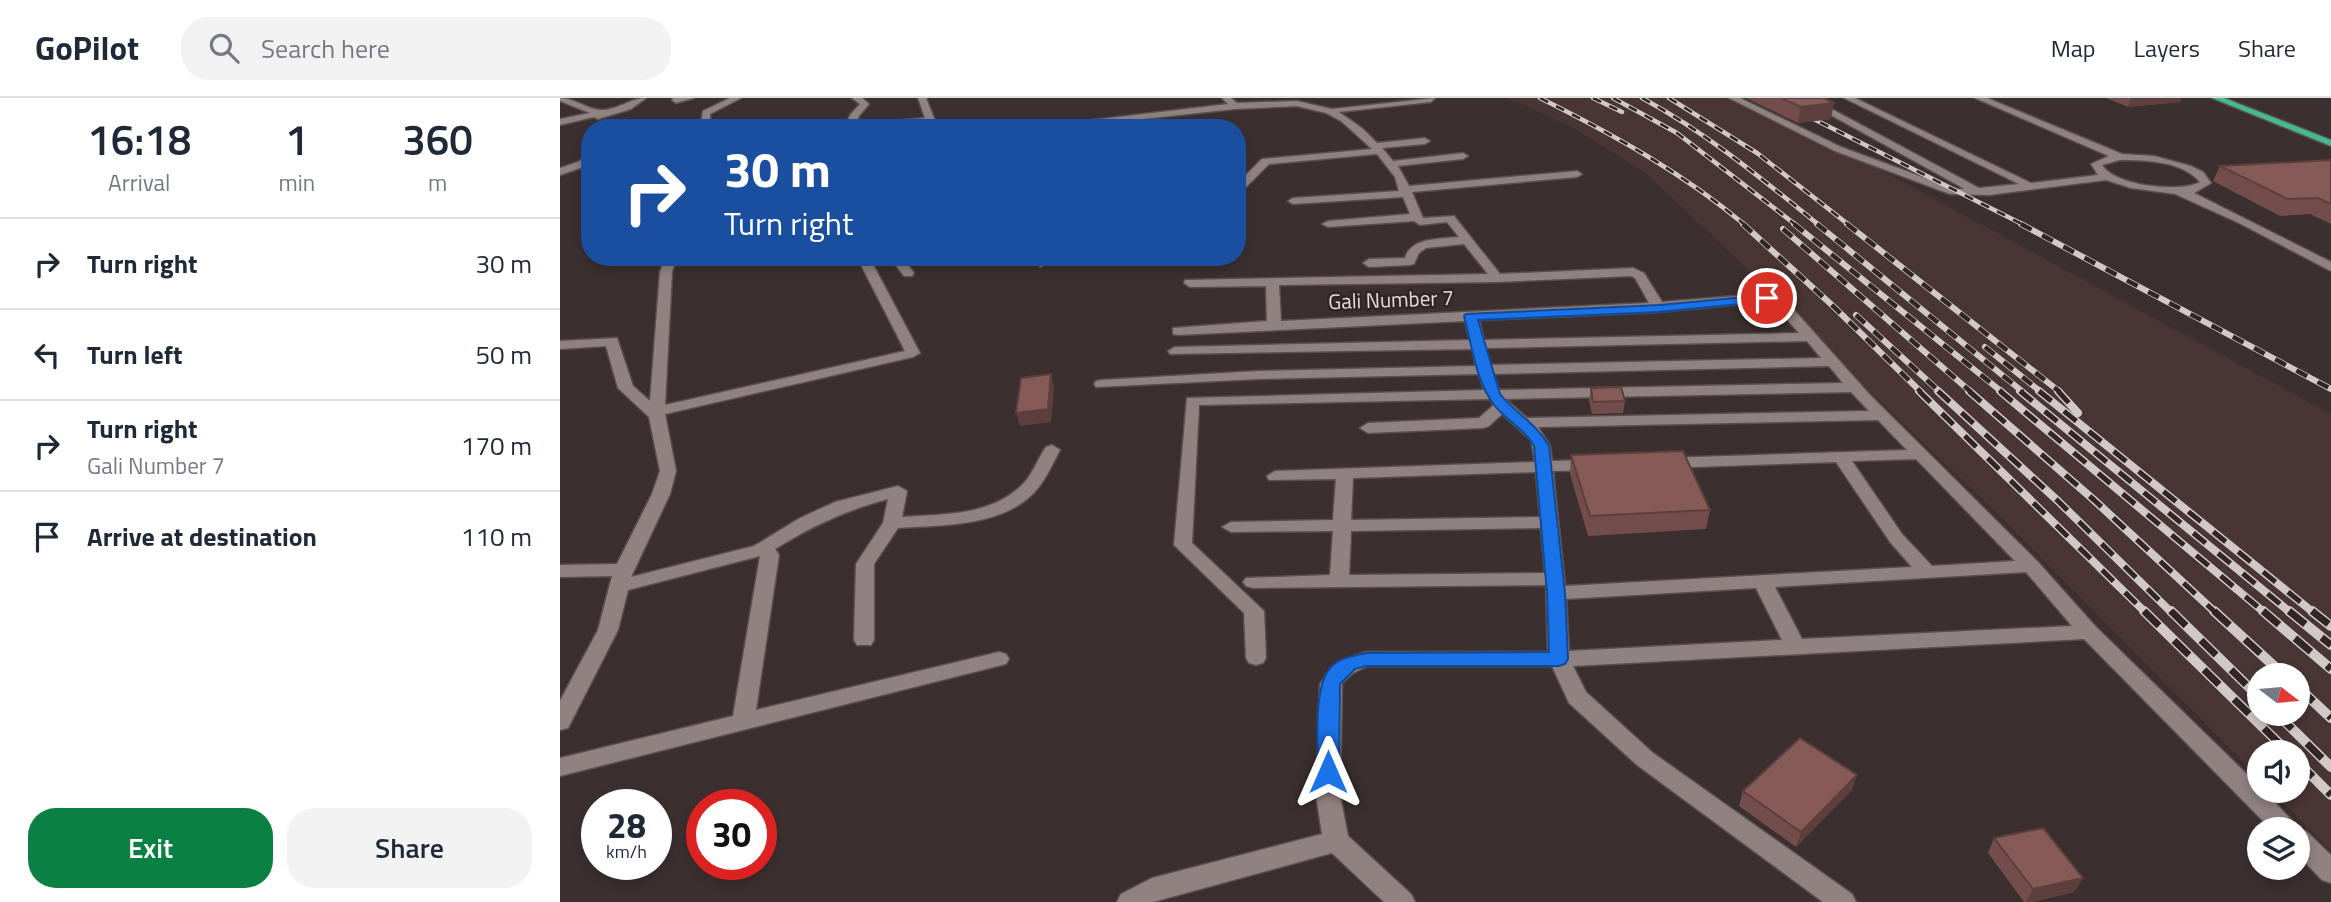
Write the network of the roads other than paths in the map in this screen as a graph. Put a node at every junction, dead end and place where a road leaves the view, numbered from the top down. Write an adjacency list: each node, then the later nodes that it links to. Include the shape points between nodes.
1 (560, 98): 18 (street)
2 (642, 98): 23 (street)
3 (690, 98): 16 (street)
4 (737, 98): 24 (street, via 706,113)
5 (856, 98): 25 (street, via 865,104)
6 (922, 98): 26 (street)
7 (1226, 98): 20 (street)
8 (1733, 98): 49 (street, via 1838,149 1954,192)
9 (1804, 98): 49 (street)
10 (1848, 98): 45 (street)
11 (1965, 98): 36 (street)
12 (1979, 98): 35 (street)
13 (2216, 98): 32 (main road)
14 (2235, 98): 30 (main road)
15 (1431, 99): 21 (street)
16 (676, 100)
17 (1316, 100): 20 (street); 21 (street)
18 (574, 103): 19 (street); 22 (street, via 597,112)
19 (560, 105)
20 (1235, 106): 27 (street)
21 (1336, 110): 33 (street, via 1357,123)
22 (596, 119)
23 (601, 119)
24 (706, 119)
25 (854, 119)
26 (929, 119)
27 (1114, 119)
28 (581, 121): 29 (street)
29 (560, 122)
30 (2331, 134)
31 (1425, 141): 33 (street)
32 (2331, 143)
33 (1377, 149): 38 (street); 44 (street, via 1266,161)
34 (1463, 156): 38 (street)
35 (2121, 157): 36 (street); 40 (street)
36 (2102, 160): 43 (street, via 2096,164)
37 (581, 164): 41 (street)
38 (1389, 164): 48 (street)
39 (2207, 169): 40 (street)
40 (2193, 170): 46 (street, via 2206,183)
41 (560, 172)
42 (1577, 174): 48 (street)
43 (2107, 177): 45 (street); 47 (street)
44 (1246, 179)
45 (2030, 186): 49 (street)
46 (2200, 188): 47 (street); 54 (street)
47 (2176, 191): 59 (street)
48 (1404, 192): 50 (street); 51 (street)
49 (1984, 192)
50 (1293, 201)
51 (1417, 217): 52 (street); 53 (street, via 1419,222 1450,218)
52 (1328, 224)
53 (1467, 240): 55 (street, via 1423,245 1413,251 1410,261); 61 (street)
54 (2331, 256)
55 (1369, 263)
56 (668, 266): 77 (street)
57 (868, 266): 77 (street, via 913,353)
58 (903, 266): 60 (street)
59 (2331, 267)
60 (908, 273)
61 (1497, 278): 62 (street); 64 (street, via 1633,272)
62 (1272, 282): 63 (street); 66 (street)
63 (1190, 283)
64 (1659, 308): 65 (street, Gali Number 7); 68 (street, Gali Number 7, via 1774,300)
65 (1471, 316): 66 (street, Gali Number 7); 69 (street)
66 (1274, 324): 67 (street, Gali Number 7)
67 (1178, 331)
68 (1811, 337): 69 (street); 72 (street)
69 (1479, 344): 71 (street); 73 (street)
70 (560, 345): 77 (street, via 612,341 626,388)
71 (1175, 351)
72 (1833, 362): 73 (street); 75 (street)
73 (1486, 371): 74 (street, via 1259,375); 76 (street)
74 (1101, 384)
75 (1855, 387): 76 (street); 78 (street)
76 (1498, 400): 79 (street); 80 (street, via 1483,423); 105 (street, via 1192,401 1183,545 1254,611)
77 (657, 413): 97 (street, via 668,471)
78 (1882, 415): 79 (street); 82 (street)
79 (1523, 423): 86 (street, via 1539,440)
80 (1368, 428)
81 (1052, 450): 90 (street, via 1029,488 994,510)
82 (1920, 454): 83 (street); 94 (street)
83 (1840, 456): 84 (street); 96 (street, via 1896,538)
84 (1651, 463)
85 (1611, 464): 86 (street)
86 (1544, 467): 87 (street); 89 (street)
87 (1345, 473): 88 (street); 91 (street)
88 (1275, 476)
89 (1549, 522): 91 (street); 101 (street)
90 (892, 523): 93 (street, via 898,491 841,506); 103 (street, via 865,564)
91 (1342, 525): 92 (street); 99 (street)
92 (1231, 527)
93 (760, 550): 97 (street); 109 (street, via 770,555)
94 (2031, 566): 96 (street); 102 (street)
95 (560, 571): 97 (street)
96 (1926, 572): 98 (street)
97 (621, 578): 108 (street, via 608,630)
98 (1762, 580): 101 (street); 104 (street)
99 (1339, 581): 100 (street); 101 (street)
100 (1253, 582)
101 (1555, 586): 107 (street)
102 (2089, 632): 104 (street); 111 (street)
103 (864, 640)
104 (1796, 647): 107 (street)
105 (1256, 658)
106 (999, 659): 109 (street)
107 (1559, 659): 112 (street, via 1366,659 1348,664 1331,684 1328,727 1328,795); 117 (street, via 1577,698 1645,759)
108 (560, 722)
109 (743, 722): 110 (street)
110 (560, 767)
111 (2275, 817)
112 (1336, 841): 115 (street, via 1152,889); 116 (street)
113 (2310, 851): 114 (street)
114 (2331, 872)
115 (1130, 902)
116 (1402, 902)
117 (1843, 902)

